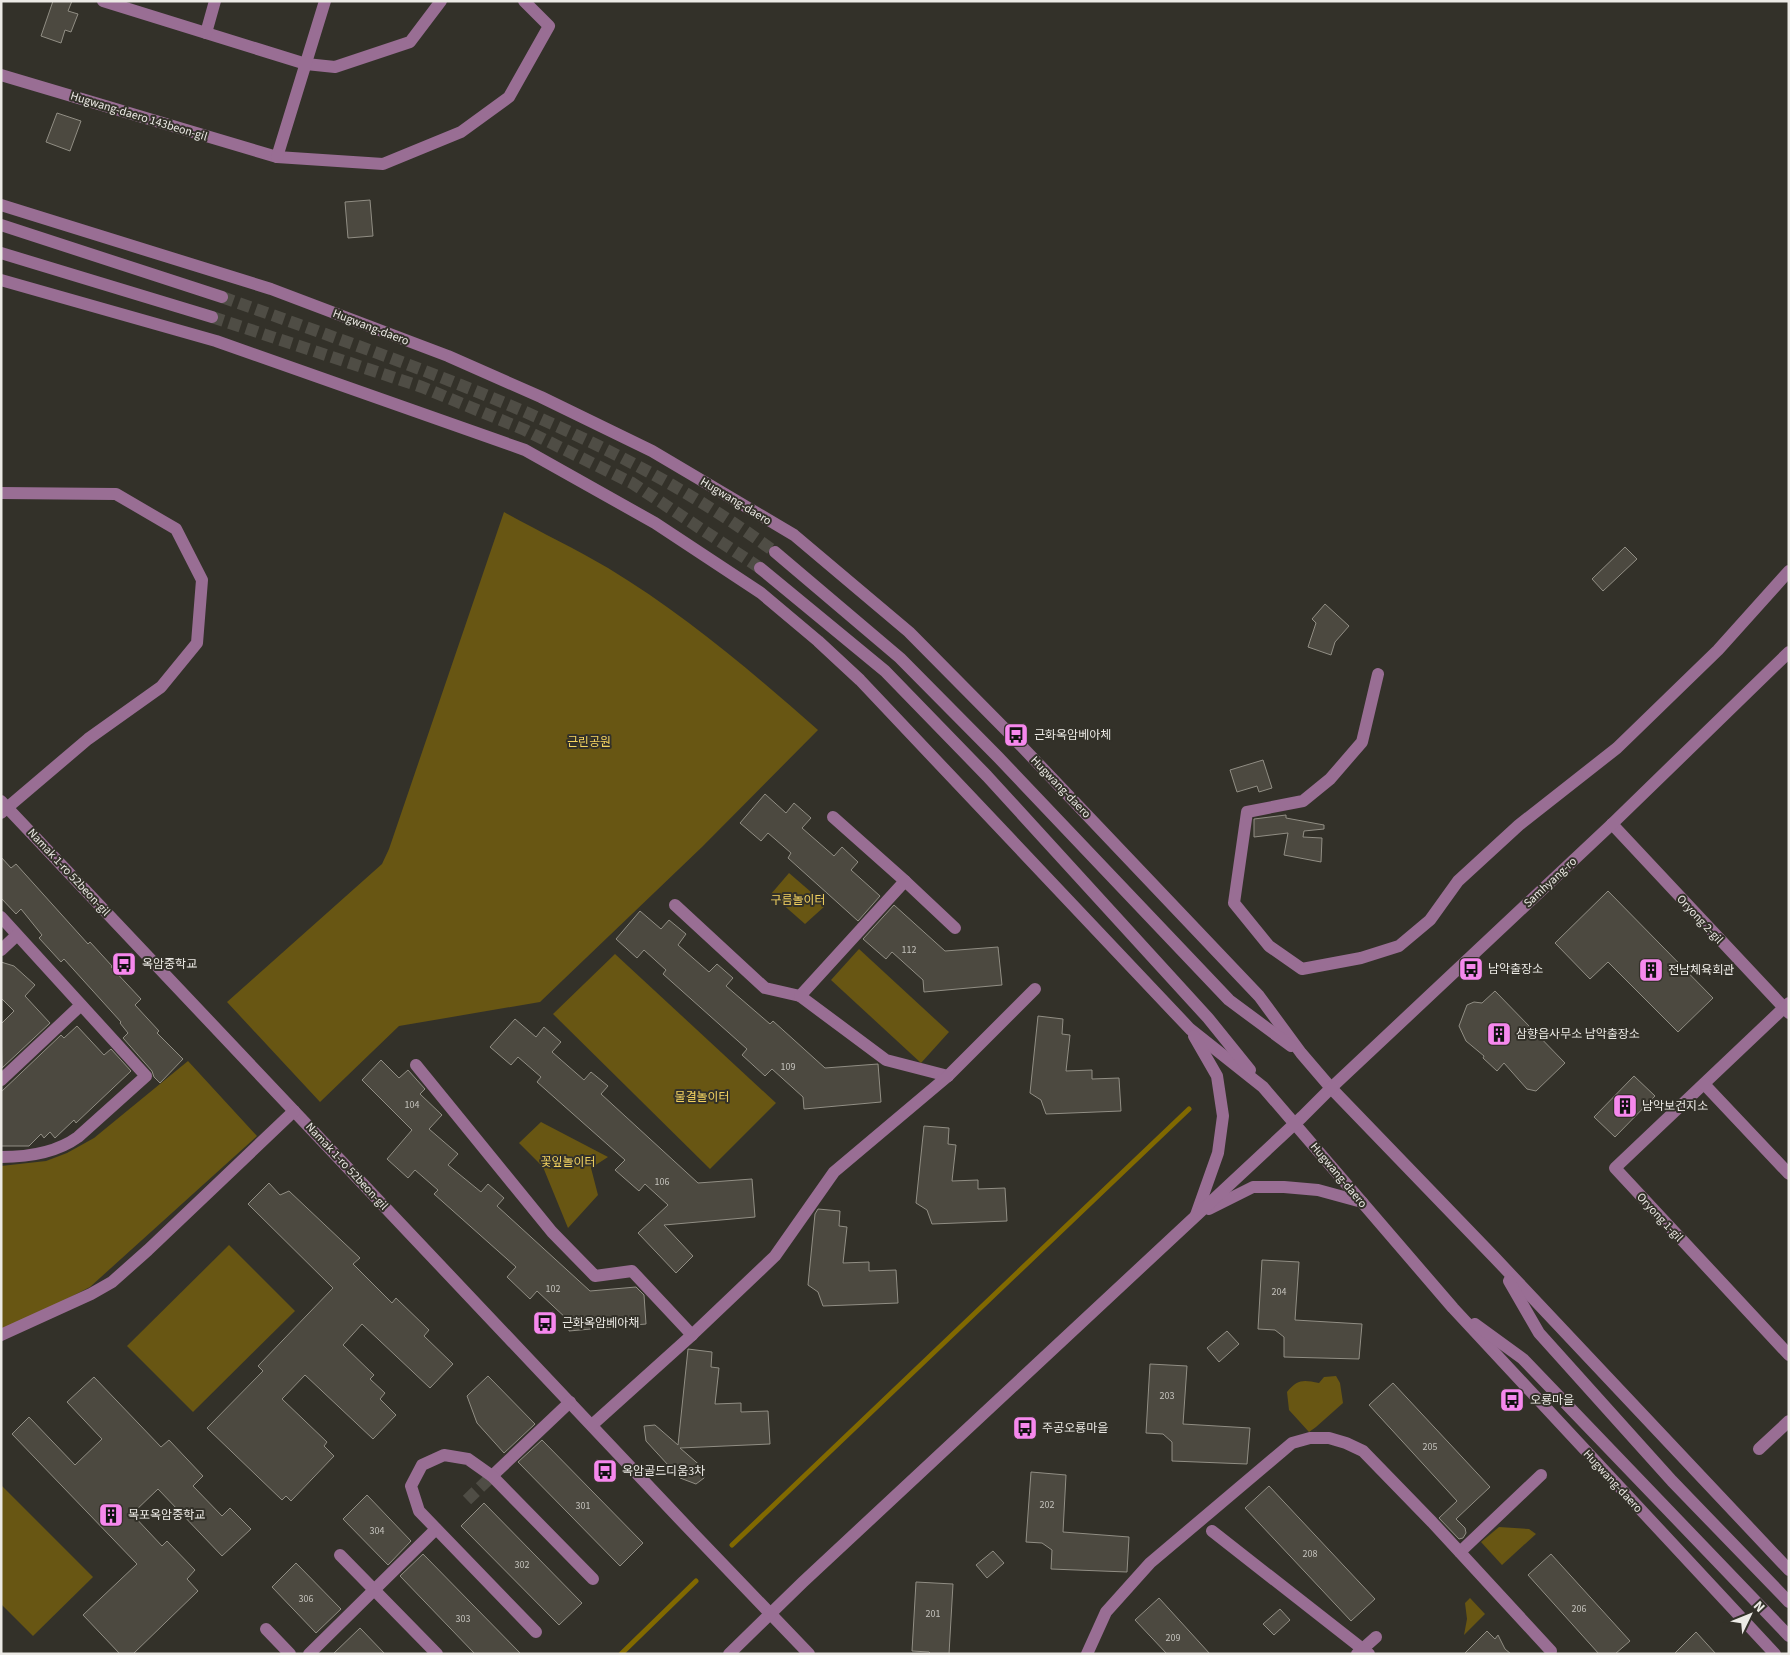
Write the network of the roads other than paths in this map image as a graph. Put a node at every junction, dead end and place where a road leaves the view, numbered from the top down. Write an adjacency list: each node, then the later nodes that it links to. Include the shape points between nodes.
1 (215, 1): 6 (street)
2 (326, 1): 7 (street)
3 (441, 1): 7 (street, via 410,42 336,67)
4 (524, 1): 9 (street, Hugwang-daero 143beon-gil, via 549,26 510,97 461,132 383,164)
5 (106, 2): 6 (street)
6 (206, 33): 7 (street)
7 (306, 64): 9 (street)
8 (1, 75): 9 (street, Hugwang-daero 143beon-gil)
9 (278, 157)
10 (1, 205): 36 (street, Hugwang-daero, via 271,289 448,356 652,451 794,536 909,632 1009,733 1260,996)
11 (1, 225): 14 (street)
12 (1, 253): 15 (street)
13 (1, 280): 35 (street, Hugwang-daero, via 216,341 525,450 655,523 761,593 860,680)
14 (222, 297)
15 (212, 317)
16 (1, 493): 22 (street, via 116,494 176,529 202,580 197,642 161,687 88,739)
17 (775, 552): 36 (street, Hugwang-daero, via 900,658 1229,1000)
18 (760, 568): 41 (street, Hugwang-daero, via 885,671 987,776 1208,1018)
19 (1789, 571): 21 (street, via 1718,650 1618,748 1519,825 1458,880 1430,920 1399,946 1361,958 1302,969 1269,946 1234,904 1247,812 1303,801 1330,779 1362,742)
20 (1789, 652): 24 (street, Samhyang-ro)
21 (1378, 674)
22 (3, 808): 43 (street, Namak 1-ro 52beon-gil)
23 (833, 817): 25 (street)
24 (1612, 824): 34 (street, Oryong 2-gil); 42 (street, Samhyang-ro)
25 (905, 881): 28 (street); 32 (street)
26 (675, 905): 32 (street, via 765,988)
27 (1, 917): 29 (street)
28 (955, 928)
29 (18, 935): 30 (street); 33 (street)
30 (1, 950)
31 (1035, 989): 38 (street)
32 (800, 996): 38 (street, via 886,1060)
33 (81, 1005): 39 (street); 45 (street, via 146,1076 68,1144 39,1154)
34 (1787, 1008): 40 (street, Oryong 1-gil)
35 (1190, 1029): 41 (street, Hugwang-daero); 48 (street, via 1217,1076 1223,1116 1218,1153)
36 (1301, 1053): 42 (street, Hugwang-daero)
37 (416, 1065): 51 (street, via 552,1232 595,1276 632,1271)
38 (948, 1076): 51 (street, via 834,1172 775,1256)
39 (1, 1080)
40 (1704, 1084): 46 (street); 53 (street, Oryong 1-gil, via 1615,1168)
41 (1263, 1087): 44 (street, Hugwang-daero)
42 (1331, 1088): 44 (street, Samhyang-ro); 49 (street, Hugwang-daero)
43 (294, 1111): 52 (street, via 112,1282); 54 (street, Namak 1-ro 52beon-gil)
44 (1295, 1123): 47 (street, Hugwang-daero); 48 (street, Samhyang-ro)
45 (1, 1157)
46 (1789, 1174)
47 (1362, 1202): 48 (street, via 1318,1190 1253,1187); 50 (street, Hugwang-daero)
48 (1195, 1216): 68 (street, Samhyang-ro)
49 (1496, 1259): 64 (street, Hugwang-daero); 67 (street, Hugwang-daero, via 1539,1333 1672,1481)
50 (1453, 1308): 71 (street, Hugwang-daero, via 1523,1358); 81 (street, Hugwang-daero)
51 (692, 1334): 56 (street)
52 (1, 1335)
53 (1789, 1355)
54 (570, 1402): 56 (street, Namak 1-ro 52beon-gil); 59 (street)
55 (1789, 1421): 57 (street)
56 (592, 1425): 68 (street, Namak 1-ro 52beon-gil)
57 (1759, 1449)
58 (1541, 1475): 62 (street)
59 (492, 1476): 60 (street, via 468,1459 444,1455 422,1465 411,1486 419,1511); 65 (street)
60 (436, 1529): 66 (street); 70 (street)
61 (1212, 1531): 74 (street)
62 (1460, 1552): 73 (street); 80 (street, via 1363,1451 1329,1438 1310,1438 1292,1443 1150,1563 1106,1612)
63 (340, 1554): 66 (street)
64 (1789, 1570)
65 (592, 1579)
66 (375, 1589): 76 (street); 77 (street)
67 (1789, 1602)
68 (771, 1613): 78 (street, Samhyang-ro); 79 (street)
69 (266, 1629): 75 (street)
70 (536, 1632)
71 (1789, 1636)
72 (1376, 1637): 74 (street)
73 (1551, 1651)
74 (1363, 1652)
75 (290, 1654)
76 (309, 1654)
77 (437, 1654)
78 (729, 1654)
79 (809, 1654)
80 (1087, 1654)
81 (1775, 1654)

